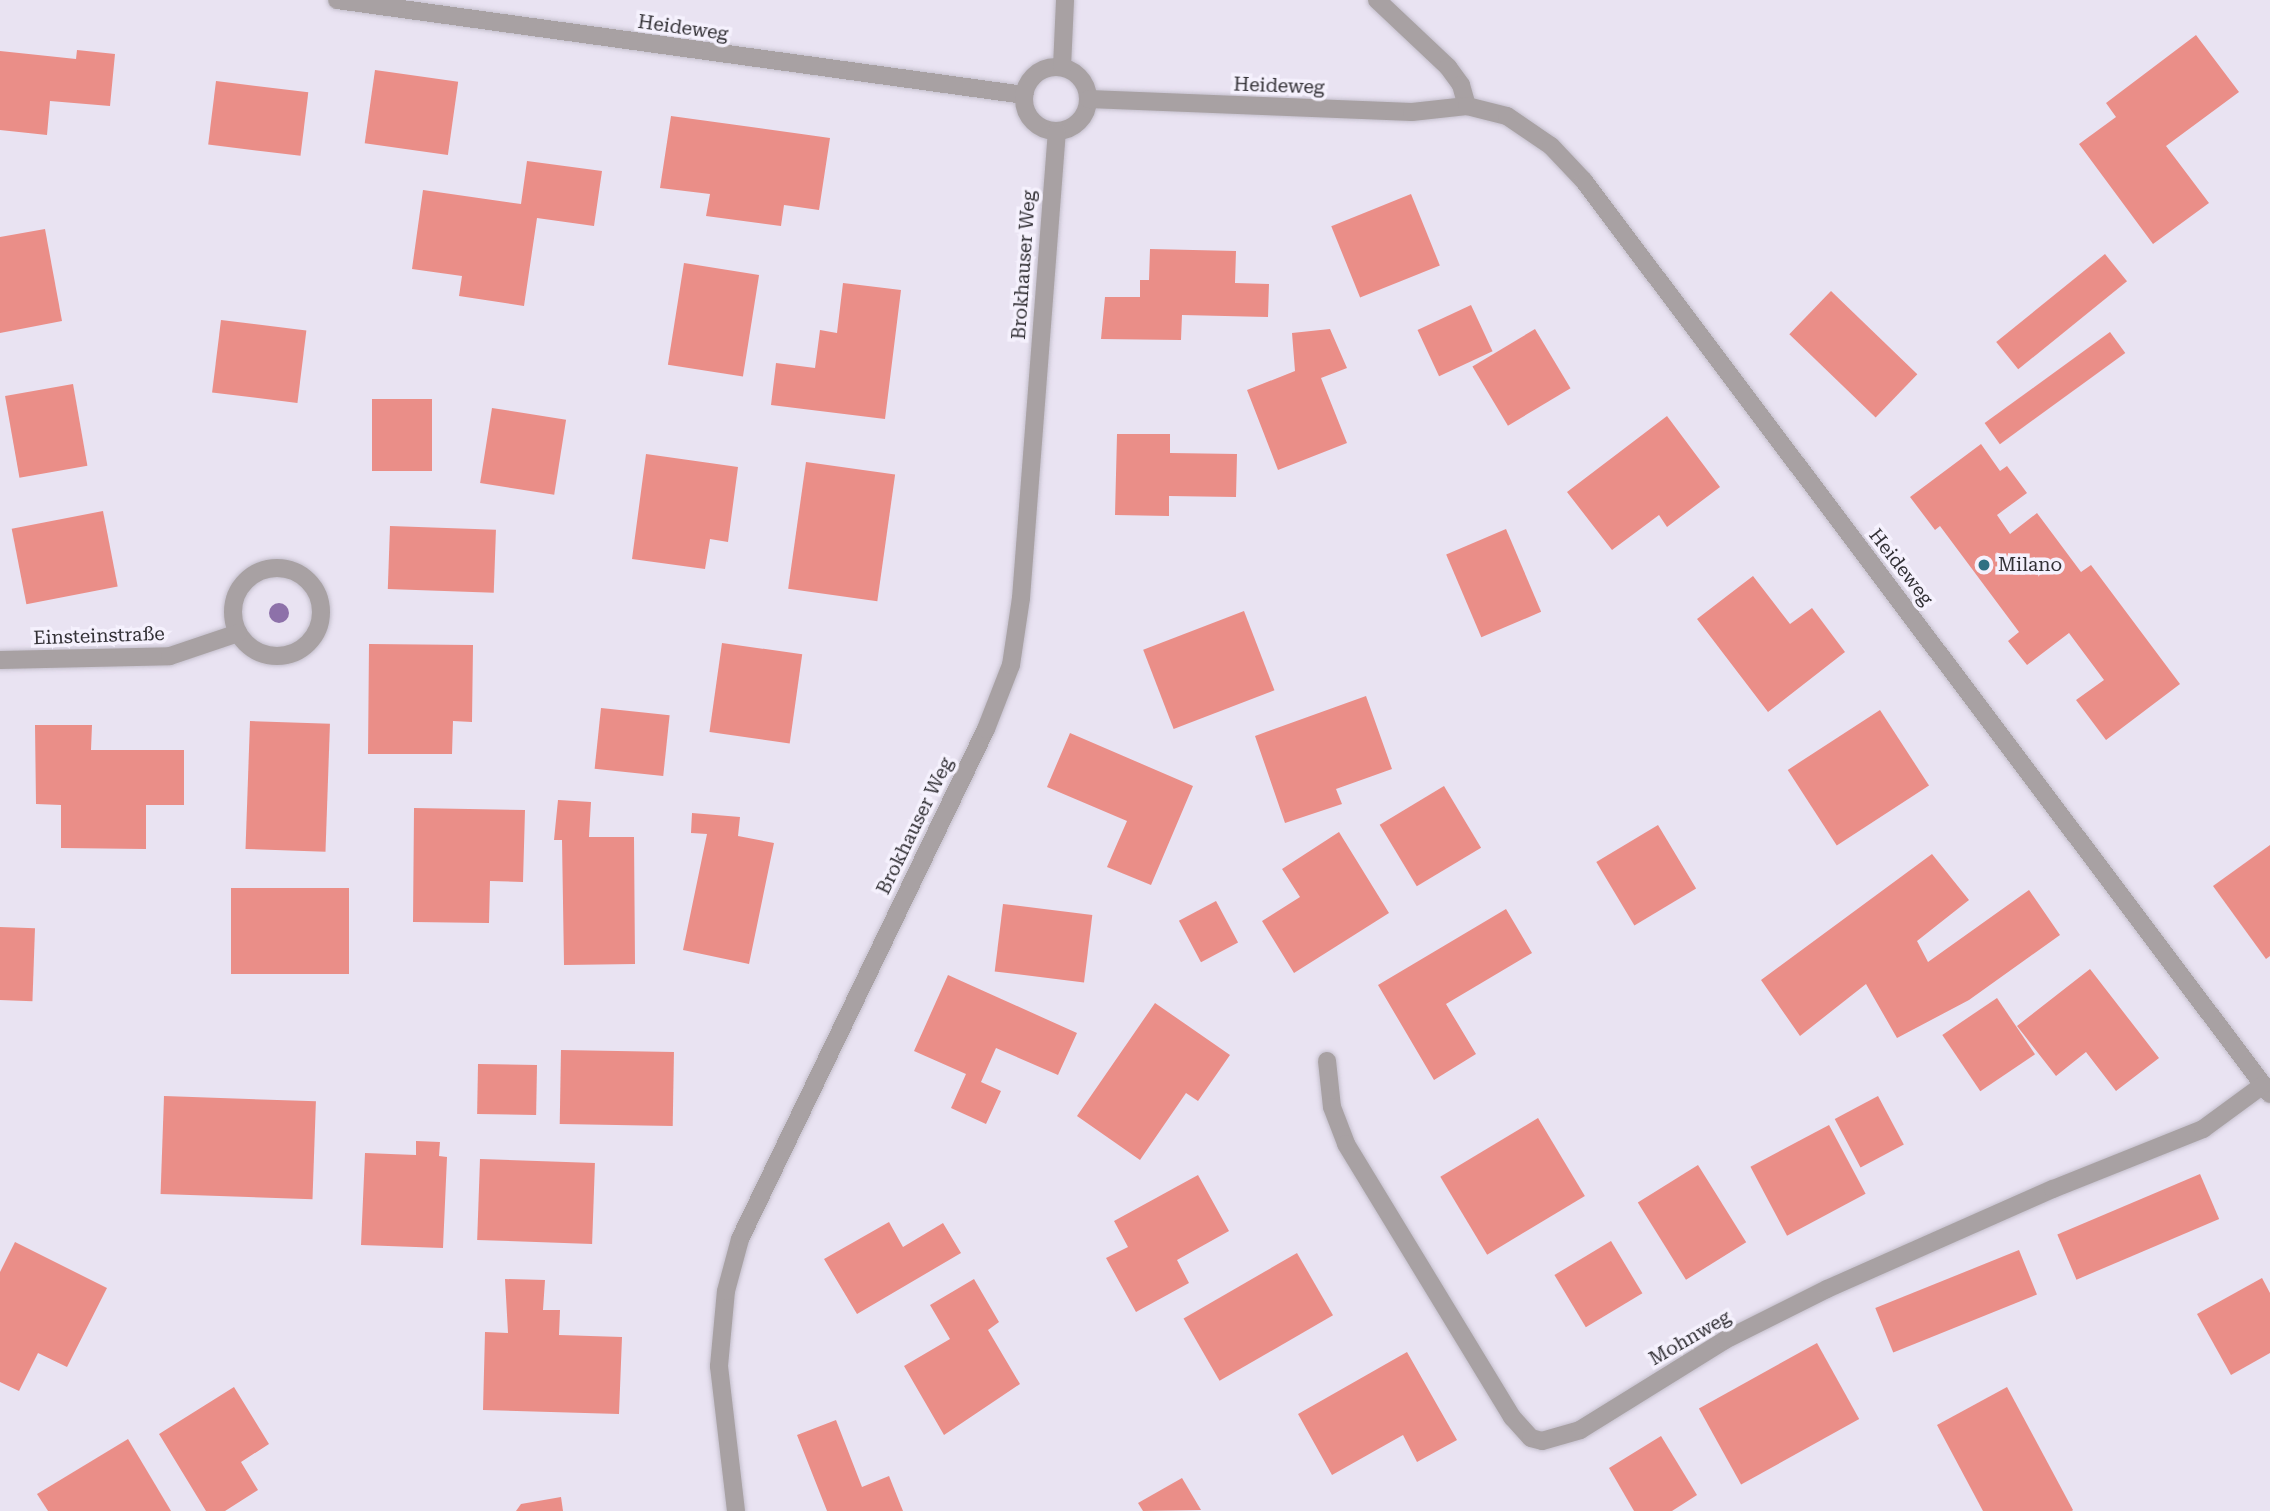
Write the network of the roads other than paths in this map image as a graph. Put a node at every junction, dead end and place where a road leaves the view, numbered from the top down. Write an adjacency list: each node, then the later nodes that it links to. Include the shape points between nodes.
1 (337, 0): 5 (street, Heideweg)
2 (1065, 0): 4 (street)
3 (1377, 0): 7 (street, via 1441,59 1461,85)
4 (1062, 68): 5 (street, via 1033,76); 6 (street, via 1082,79)
5 (1024, 95): 8 (street, via 1032,121)
6 (1089, 99): 7 (street, Heideweg, via 1412,112); 8 (street, via 1083,118)
7 (1467, 106): 12 (street, Heideweg, via 1488,108 1525,125 1584,181)
8 (1057, 132): 13 (street, Brokhauser Weg, via 1021,598 1011,665 986,729 740,1239 726,1292 719,1366)
9 (238, 633): 9 (street, via 260,653 290,655 314,637 321,608 317,595 299,574 272,569 259,572 243,586 234,604); 10 (street, Einsteinstraße, via 157,657)
10 (0, 660)
11 (1327, 1061): 12 (street, Mohnweg, via 1332,1107 1346,1144 1512,1417 1531,1438 1542,1441 1580,1430 1725,1340 1827,1289 2053,1189 2203,1129)
12 (2266, 1089)
13 (736, 1511)

